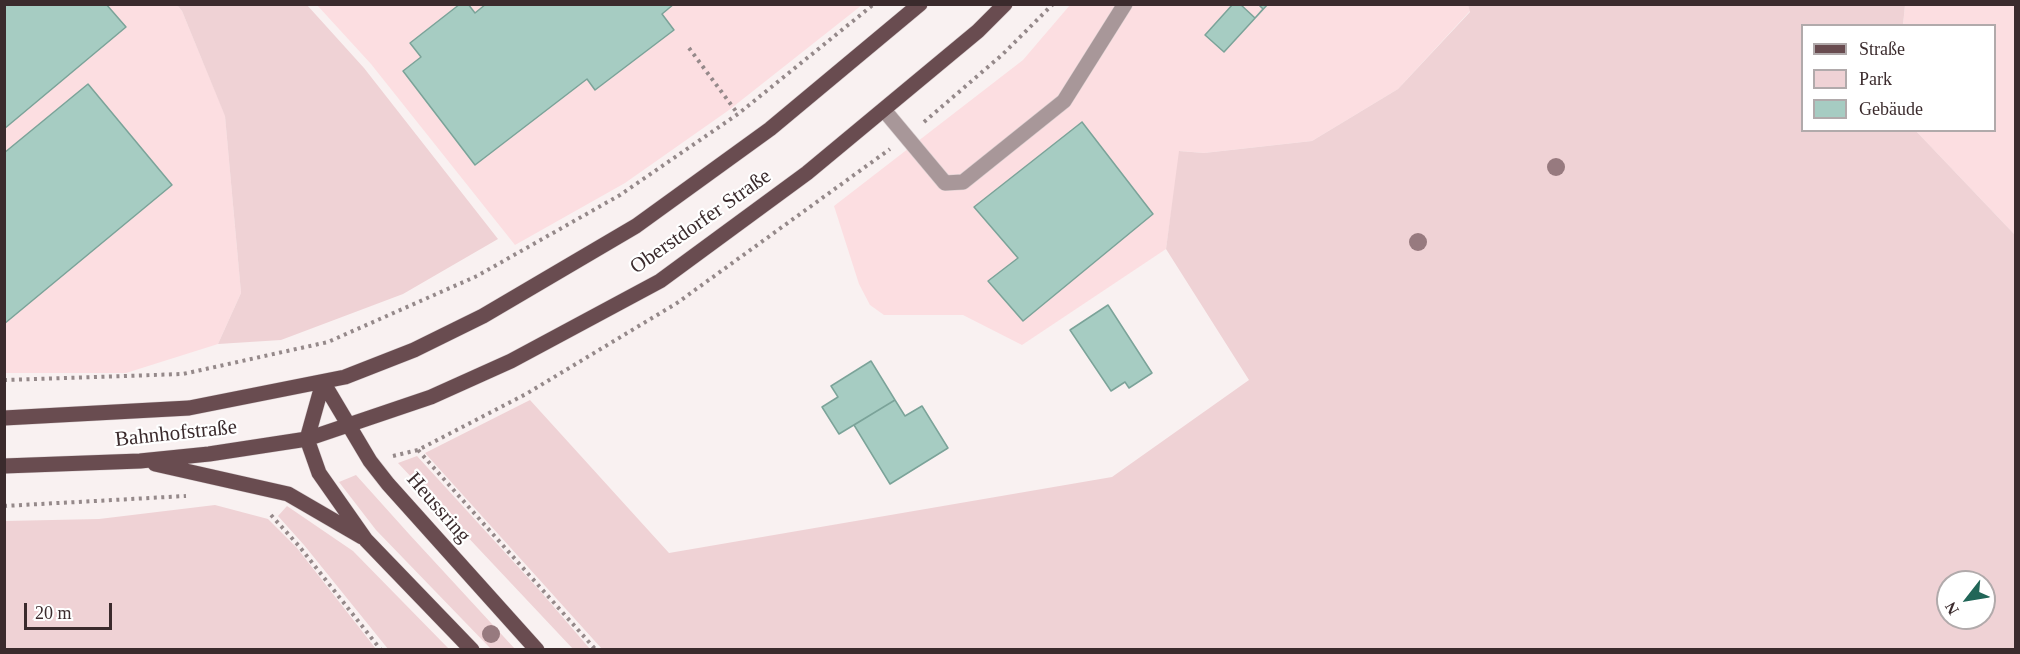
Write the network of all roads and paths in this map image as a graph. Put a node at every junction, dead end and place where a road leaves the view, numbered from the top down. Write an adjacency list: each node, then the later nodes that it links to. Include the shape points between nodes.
1 (874, 4): 7 (path)
2 (920, 4): 9 (main road, Oberstdorfer Straße, via 770,129 636,226 473,321 414,350)
3 (1005, 4): 6 (main road, Oberstdorfer Straße, via 978,32)
4 (1125, 4): 6 (lane, via 1064,101 963,182 945,183)
5 (689, 48): 7 (path)
6 (884, 110): 11 (main road, Oberstdorfer Straße, via 807,173 660,281 511,361 431,397)
7 (738, 114): 8 (path, via 620,195 477,276 328,342 183,374)
8 (4, 380)
9 (323, 382): 10 (main road, Bahnhofstraße, via 189,408); 11 (main road, Heussring); 12 (main road)
10 (4, 418)
11 (349, 425): 12 (main road, Bahnhofstraße); 20 (main road, Heussring, via 388,484)
12 (307, 439): 14 (main road, Bahnhofstraße); 17 (main road, via 319,473)
13 (418, 450): 21 (path)
14 (140, 461): 15 (main road, Bahnhofstraße); 17 (main road, via 288,494)
15 (4, 466)
16 (271, 515): 18 (path)
17 (366, 540): 19 (main road)
18 (381, 650)
19 (472, 650)
20 (537, 650)
21 (596, 650)

